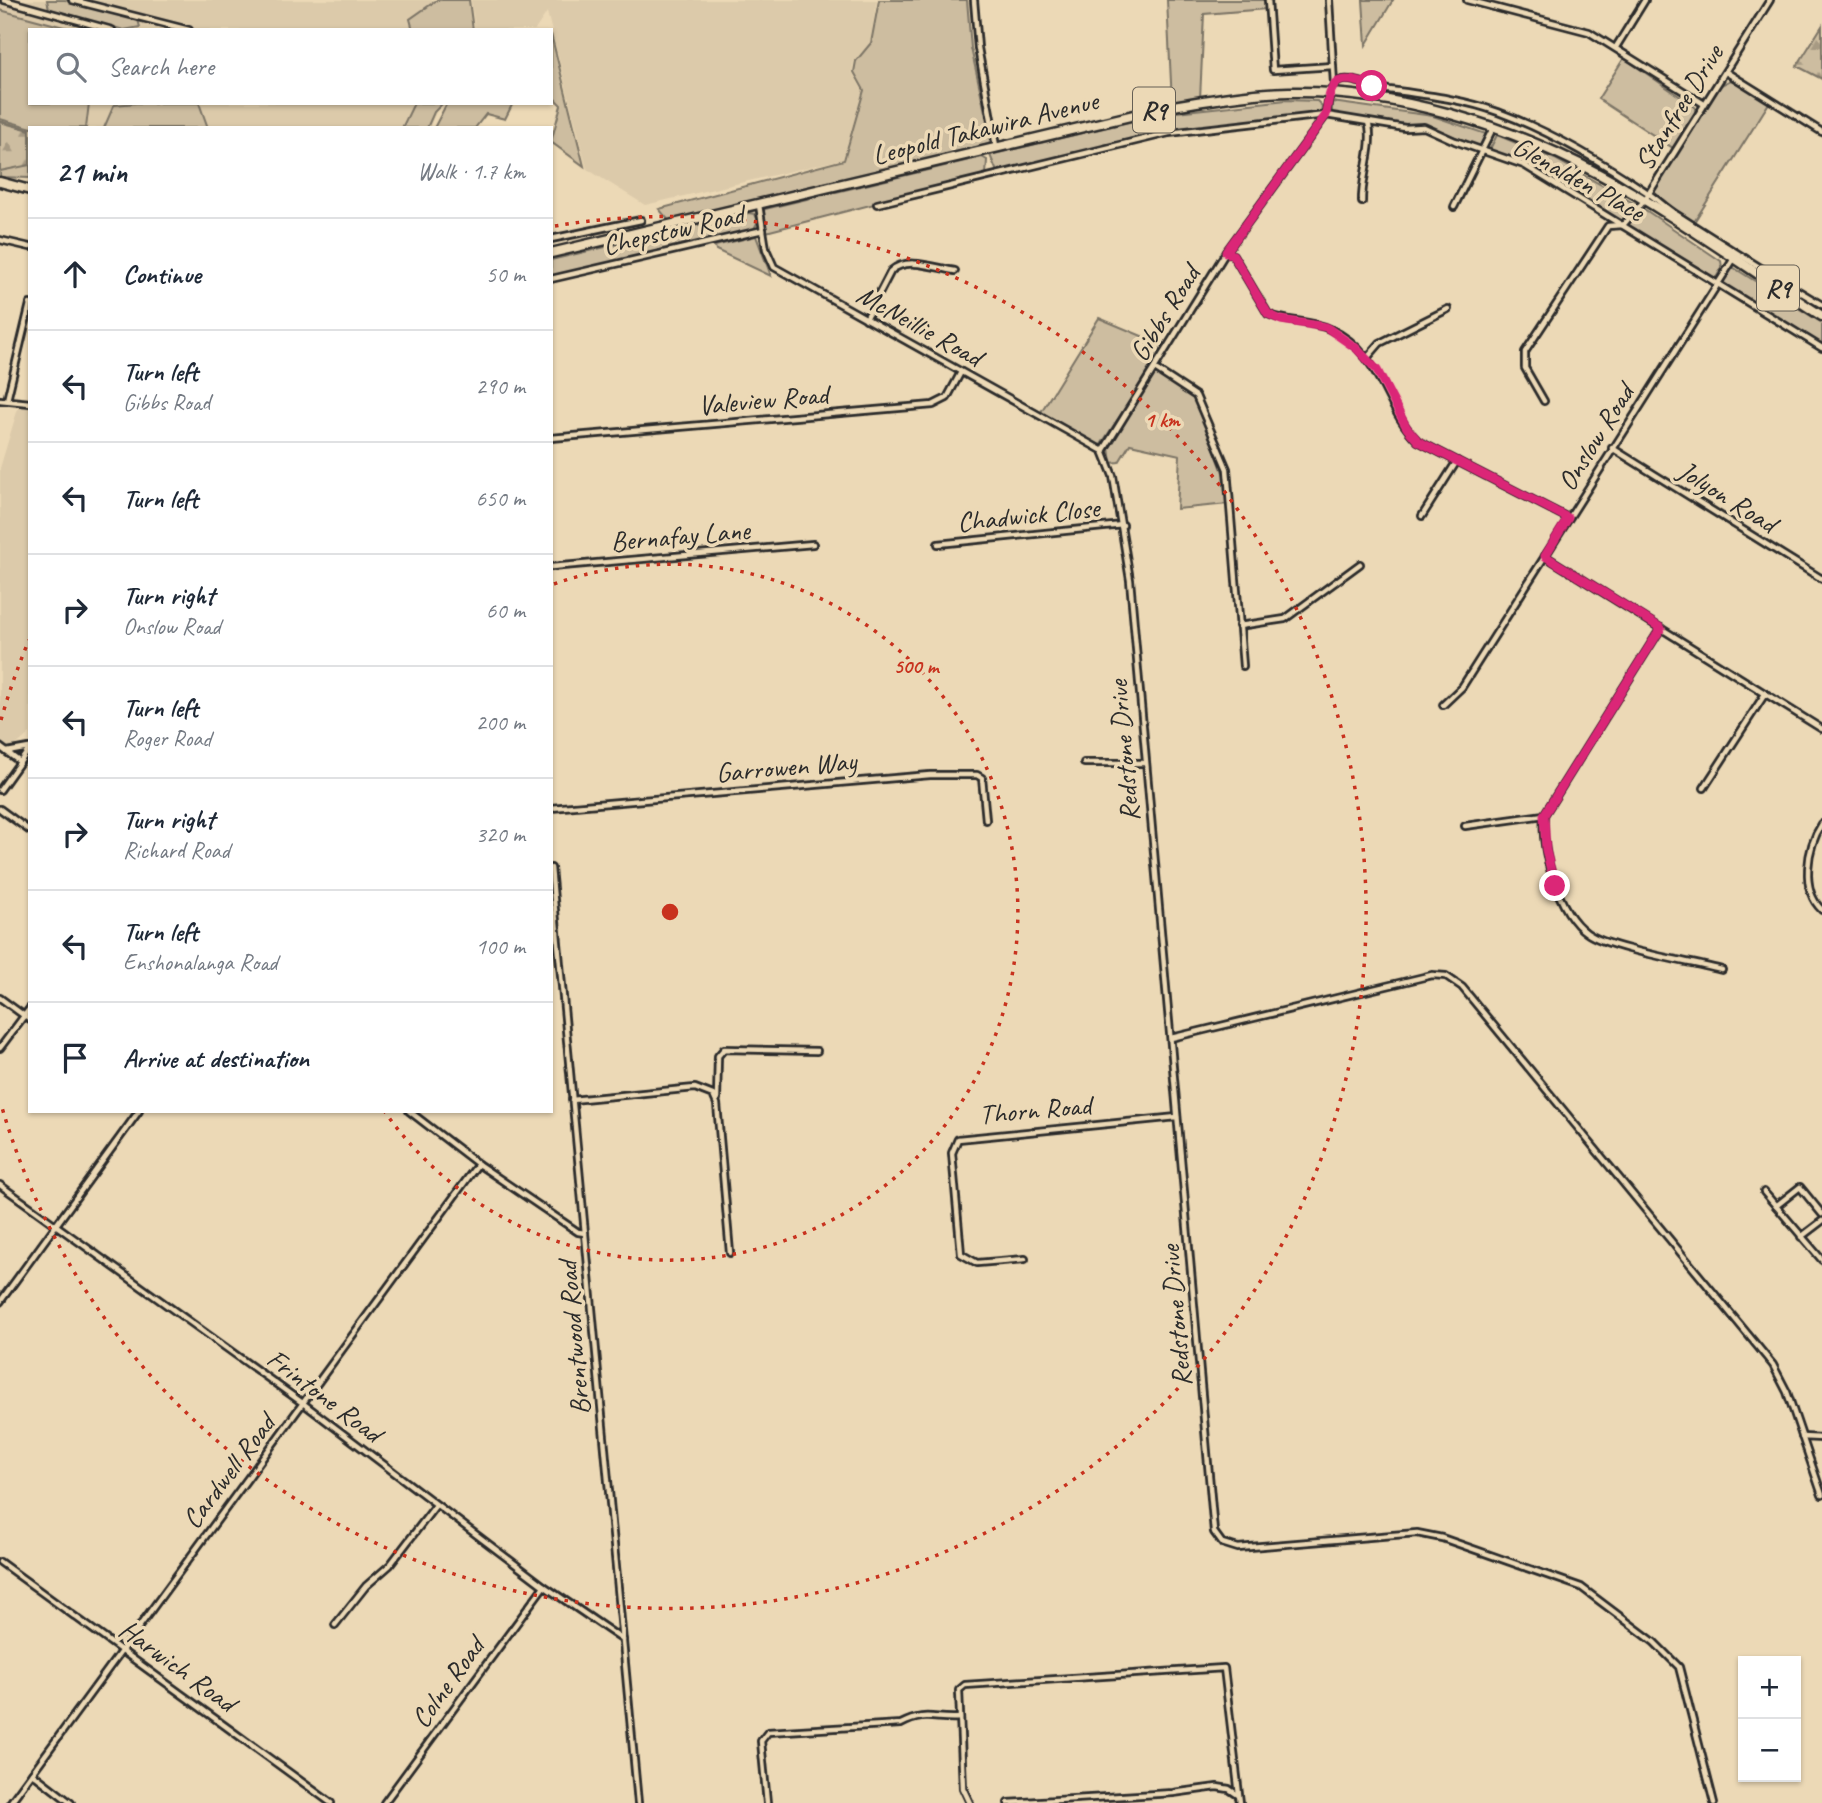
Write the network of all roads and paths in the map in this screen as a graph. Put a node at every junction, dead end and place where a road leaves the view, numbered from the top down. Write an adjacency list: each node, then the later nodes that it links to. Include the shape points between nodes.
1 (5, 0): 9 (street)
2 (72, 0): 10 (street)
3 (974, 0): 21 (street)
4 (1268, 0): 12 (street, via 1273,70)
5 (1329, 0): 12 (street)
6 (1467, 0): 11 (street, via 1581,30)
7 (1646, 0): 11 (street)
8 (1770, 0): 13 (street, Stanfree Drive)
9 (105, 28)
10 (181, 28)
11 (1616, 47): 16 (street)
12 (1333, 66): 14 (street)
13 (1726, 72): 16 (street, Stanfree Drive); 20 (street)
14 (1334, 85): 15 (street); 25 (street, via 1352,79 1499,112 1546,134)
15 (1328, 94): 17 (street); 19 (highway, Leopold Takawira Avenue / R9, via 1435,110); 21 (highway, Leopold Takawira Avenue / R9, via 1289,92 1211,99)
16 (1704, 104): 25 (street, Stanfree Drive)
17 (1326, 115): 18 (street, Glenalden Place); 27 (street, Glenalden Place, via 1169,133); 37 (street, Gibbs Road)
18 (1368, 122): 22 (street, Glenalden Place, via 1432,128); 26 (street, via 1371,141 1361,182)
19 (1493, 128): 22 (street); 25 (highway, Leopold Takawira Avenue / R9, via 1553,151)
20 (1822, 132)
21 (996, 146): 28 (highway, Leopold Takawira Avenue / R9)
22 (1483, 150): 29 (street); 31 (street, Glenalden Place, via 1524,165)
23 (0, 182): 24 (highway)
24 (28, 189)
25 (1646, 197): 31 (street, Stanfree Drive); 36 (highway, Leopold Takawira Avenue / R9)
26 (1362, 202)
27 (877, 204)
28 (759, 205): 32 (street, McNeillie Road); 38 (highway, Leopold Takawira Avenue / R9)
29 (1454, 207)
30 (640, 220): 33 (street)
31 (1623, 225): 42 (street, Glenalden Place); 56 (street, Stanfree Drive, via 1608,226 1525,352 1525,368)
32 (763, 230): 41 (street, Chepstow Road); 49 (street, McNeillie Road, via 774,267)
33 (553, 239)
34 (0, 240): 35 (street)
35 (28, 247)
36 (1722, 247): 39 (highway, Leopold Takawira Avenue / R9); 43 (street)
37 (1226, 252): 51 (street, via 1233,255 1268,314 1334,330); 52 (street, Gibbs Road)
38 (553, 253)
39 (1733, 260): 42 (street, Onslow Road); 44 (highway, R9)
40 (955, 271): 49 (street, via 897,265)
41 (553, 279)
42 (1719, 282): 50 (street, Glenalden Place); 59 (street, Onslow Road)
43 (1810, 298): 44 (street); 45 (street)
44 (1798, 301): 48 (highway, R9)
45 (1822, 306)
46 (1448, 309): 51 (street, via 1380,344)
47 (28, 312): 55 (street)
48 (1822, 316)
49 (866, 319): 53 (street, McNeillie Road)
50 (1822, 348)
51 (1367, 358): 61 (street, via 1412,435)
52 (1155, 369): 60 (street, Gibbs Road); 71 (street, via 1196,396 1227,469)
53 (961, 372): 58 (street, Valeview Road, via 947,398 933,405); 60 (street, McNeillie Road)
54 (0, 400): 55 (street)
55 (7, 400): 57 (street)
56 (1544, 401)
57 (28, 404)
58 (553, 439)
59 (1612, 448): 63 (street, Onslow Road); 70 (street, Jolyon Road)
60 (1103, 451): 64 (street, Redstone Drive, via 1111,467)
61 (1457, 461): 62 (street); 63 (street)
62 (1422, 516)
63 (1568, 518): 67 (street, Onslow Road)
64 (1123, 525): 66 (street, Chadwick Close); 83 (street, Redstone Drive)
65 (813, 544): 69 (street, Bernafay Lane)
66 (937, 544)
67 (1545, 556): 72 (street); 75 (street, Onslow Road, via 1462,687)
68 (1360, 564): 71 (street, via 1284,619)
69 (553, 567)
70 (1822, 579)
71 (1239, 626): 73 (street)
72 (1661, 628): 74 (street); 88 (street)
73 (1242, 666)
74 (1765, 694): 76 (street); 84 (street)
75 (1443, 705)
76 (1822, 729)
77 (0, 747): 79 (street)
78 (28, 748): 79 (street)
79 (6, 751): 81 (street)
80 (28, 751): 81 (street)
81 (20, 762): 85 (street)
82 (1084, 763): 83 (street)
83 (1145, 763): 100 (street, Redstone Drive)
84 (1704, 788)
85 (0, 790)
86 (553, 808): 89 (street, Garrowen Way, via 930,775 977,775 982,778)
87 (0, 809): 92 (street)
88 (1544, 815): 91 (street); 95 (street, via 1550,873 1581,929 1600,940)
89 (986, 820)
90 (1822, 824): 94 (street, via 1811,849 1809,876 1812,896)
91 (1465, 826)
92 (28, 830)
93 (553, 890): 103 (street, Brentwood Road)
94 (1822, 910)
95 (1722, 970)
96 (0, 998): 98 (street)
97 (28, 1011): 98 (street)
98 (24, 1016): 99 (street); 101 (street)
99 (28, 1019)
100 (1171, 1038): 107 (street, Redstone Drive); 122 (street, via 1432,975 1451,978 1765,1354 1787,1392)
101 (0, 1048)
102 (817, 1051): 104 (street, via 724,1049 718,1056)
103 (572, 1100): 104 (street, via 699,1088 713,1095); 115 (street, Brentwood Road)
104 (717, 1104): 117 (street)
105 (138, 1113): 114 (street)
106 (412, 1113): 108 (street)
107 (1177, 1117): 118 (street, Thorn Road, via 958,1139 952,1153 961,1254 976,1263); 143 (street, Redstone Drive, via 1212,1524 1218,1539 1238,1548 1428,1535 1581,1587 1654,1642 1679,1667)
108 (478, 1164): 115 (street); 121 (street, Cardwell Road)
109 (0, 1185): 114 (street, Frintone Road)
110 (1764, 1192): 111 (street)
111 (1776, 1206): 112 (street, via 1800,1187); 116 (street)
112 (1822, 1214)
113 (1822, 1221): 116 (street)
114 (57, 1225): 120 (street); 121 (street, Frintone Road)
115 (585, 1233): 129 (street, Brentwood Road)
116 (1801, 1237): 119 (street)
117 (730, 1253)
118 (1025, 1259)
119 (1822, 1261)
120 (0, 1302)
121 (304, 1404): 125 (street, Frintone Road); 130 (street, Cardwell Road)
122 (1802, 1437): 123 (street); 124 (street)
123 (1822, 1438)
124 (1822, 1495)
125 (436, 1505): 127 (street, Frintone Road); 128 (street)
126 (0, 1562): 130 (street, Harwich Road)
127 (544, 1586): 129 (street, Frintone Road); 137 (street, Colne Road)
128 (335, 1625)
129 (623, 1640): 138 (street, Brentwood Road)
130 (123, 1651): 132 (street, Cardwell Road); 136 (street, Harwich Road)
131 (960, 1718): 133 (street, via 959,1690 965,1685 1224,1668); 139 (street, via 932,1714 901,1724 768,1732 761,1741); 140 (street, via 963,1788)
132 (32, 1773): 134 (street, Cardwell Road); 135 (street)
133 (1239, 1796): 141 (street, via 1217,1787); 142 (street)
134 (10, 1803)
135 (71, 1803)
136 (331, 1803)
137 (384, 1803)
138 (638, 1803)
139 (767, 1803)
140 (970, 1803)
141 (1008, 1803)
142 (1240, 1803)
143 (1714, 1803)

